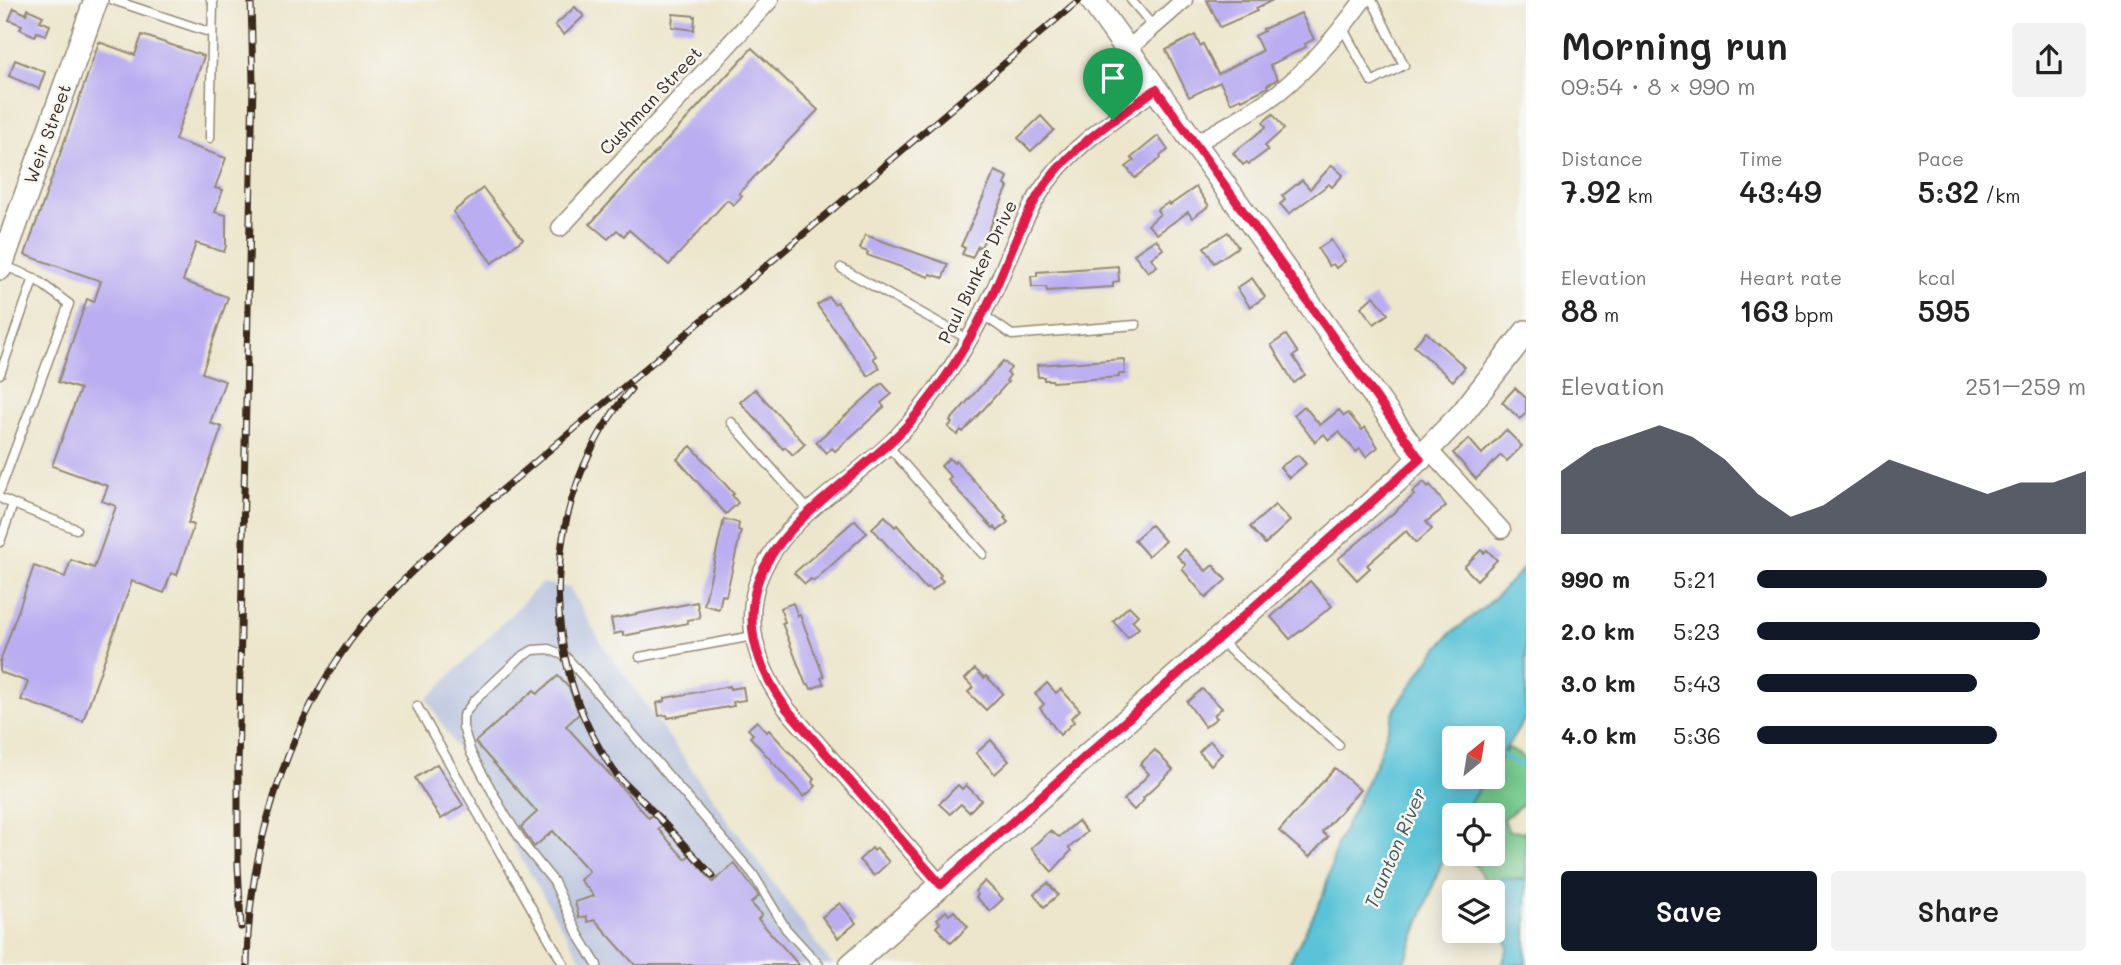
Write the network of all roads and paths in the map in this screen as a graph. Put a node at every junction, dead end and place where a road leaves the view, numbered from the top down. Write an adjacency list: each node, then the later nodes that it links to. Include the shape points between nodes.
1 (96, 0): 20 (street, Weir Street)
2 (113, 0): 10 (lane)
3 (211, 0): 14 (lane)
4 (747, 0): 11 (street)
5 (1092, 0): 15 (street)
6 (1131, 0): 12 (lane)
7 (1184, 0): 12 (street)
8 (1363, 0): 13 (street)
9 (1372, 0): 13 (lane, via 1404,65 1372,82)
10 (136, 4): 14 (lane)
11 (765, 6): 19 (street, Cushman Street)
12 (1153, 26): 15 (street)
13 (1342, 27): 18 (street, via 1278,92)
14 (212, 33): 17 (lane)
15 (1128, 49): 16 (street)
16 (1156, 89): 18 (street); 23 (street, Paul Bunker Drive, via 1094,136 1051,177 1020,229)
17 (210, 138)
18 (1195, 144): 30 (street)
19 (561, 228)
20 (1, 266): 22 (lane)
21 (841, 268): 26 (lane)
22 (34, 278): 27 (lane); 31 (lane, via 69,304)
23 (982, 314): 24 (lane, via 1012,335); 26 (street, Paul Bunker Drive)
24 (1136, 325)
25 (1526, 332): 30 (street)
26 (968, 339): 29 (street, Paul Bunker Drive, via 924,406)
27 (0, 374)
28 (731, 422): 34 (lane)
29 (888, 446): 34 (street, Paul Bunker Drive); 38 (lane)
30 (1425, 455): 36 (street); 40 (street)
31 (0, 491)
32 (0, 498): 33 (lane)
33 (13, 503): 35 (lane); 37 (lane)
34 (810, 512): 39 (street, Paul Bunker Drive, via 782,539 764,568 754,599)
35 (76, 529)
36 (1502, 530)
37 (0, 542)
38 (983, 554)
39 (753, 636): 41 (lane); 44 (street, Paul Bunker Drive, via 770,686 786,708)
40 (1220, 636): 43 (lane, via 1230,650); 44 (street)
41 (640, 657)
42 (417, 706): 45 (lane)
43 (1339, 745)
44 (941, 885): 48 (street)
45 (564, 965)
46 (597, 965): 47 (lane, via 554,882 528,850 471,753 463,727 463,716 474,701 533,650 548,649 565,656 753,874 786,929)
47 (819, 965)
48 (851, 965)

